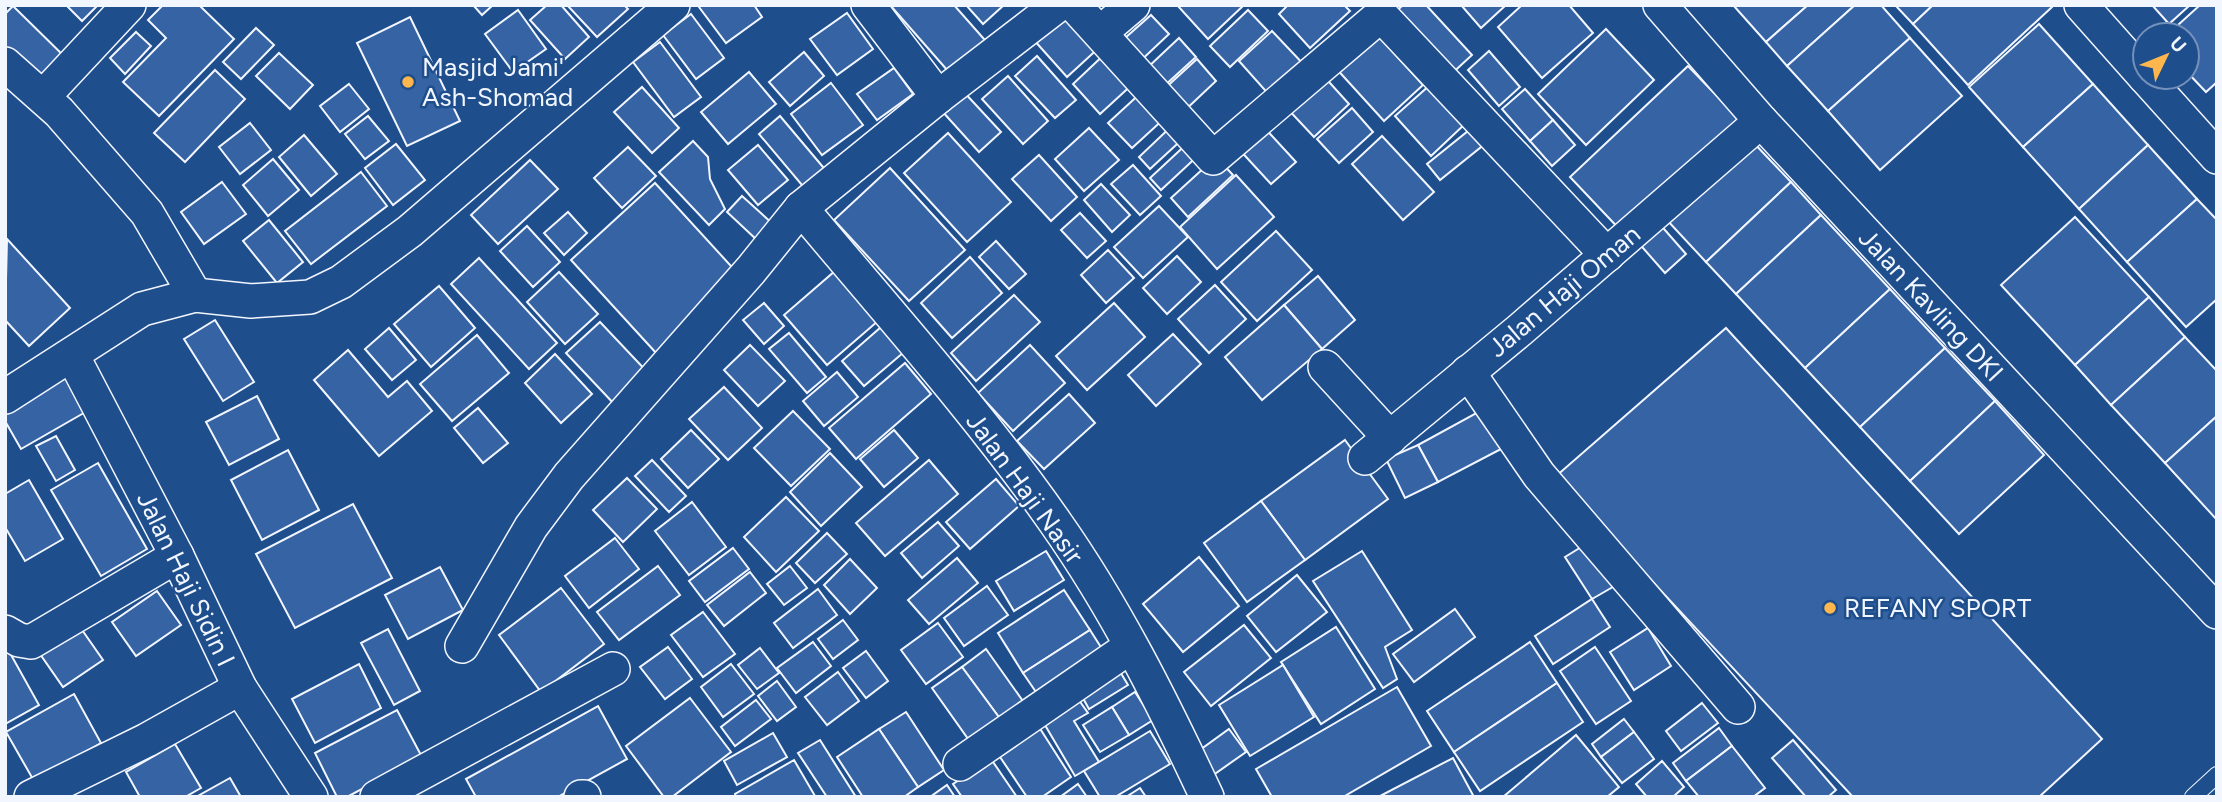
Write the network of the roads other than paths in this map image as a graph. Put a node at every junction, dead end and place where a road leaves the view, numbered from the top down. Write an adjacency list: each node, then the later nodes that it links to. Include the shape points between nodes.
1 (129, 5): 13 (street)
2 (673, 5): 19 (street, via 411,231 341,282 310,297 279,301)
3 (869, 5): 14 (street)
4 (1058, 5): 14 (street)
5 (1073, 5): 9 (street)
6 (1133, 5): 9 (street)
7 (1660, 5): 15 (street, Jalan Kavling DKI)
8 (2081, 5): 10 (street)
9 (1100, 33): 18 (street, via 1213,158 1381,15)
10 (2131, 61)
11 (5, 64): 13 (street)
12 (2158, 91): 16 (street)
13 (43, 97): 19 (street, via 98,153 147,213)
14 (938, 97): 17 (street)
15 (1761, 121): 18 (street, Jalan Haji Oman); 25 (street, Jalan Kavling DKI)
16 (2217, 157)
17 (801, 208): 27 (street, via 569,476 531,527); 28 (street, Jalan Haji Nasir, via 985,429 1048,513)
18 (1607, 255): 22 (street, Jalan Haji Oman)
19 (195, 295): 20 (street, via 142,309)
20 (72, 355): 23 (street); 24 (street, Jalan Haji Sidin I)
21 (1325, 367): 22 (street, Jalan Haji Oman, via 1377,448)
22 (1468, 372): 31 (street, via 1539,475)
23 (5, 397)
24 (177, 556): 26 (street, via 31,642); 30 (street, Jalan Haji Sidin I)
25 (2213, 601)
26 (5, 632)
27 (462, 646)
28 (1130, 647): 32 (street); 37 (street, Jalan Haji Nasir)
29 (613, 669): 36 (street)
30 (240, 688): 34 (street); 35 (street, Jalan Haji Sidin I)
31 (1738, 708)
32 (960, 764)
33 (2217, 775): 38 (lane)
34 (31, 797)
35 (311, 797)
36 (377, 797)
37 (1207, 797)
38 (2193, 797)

